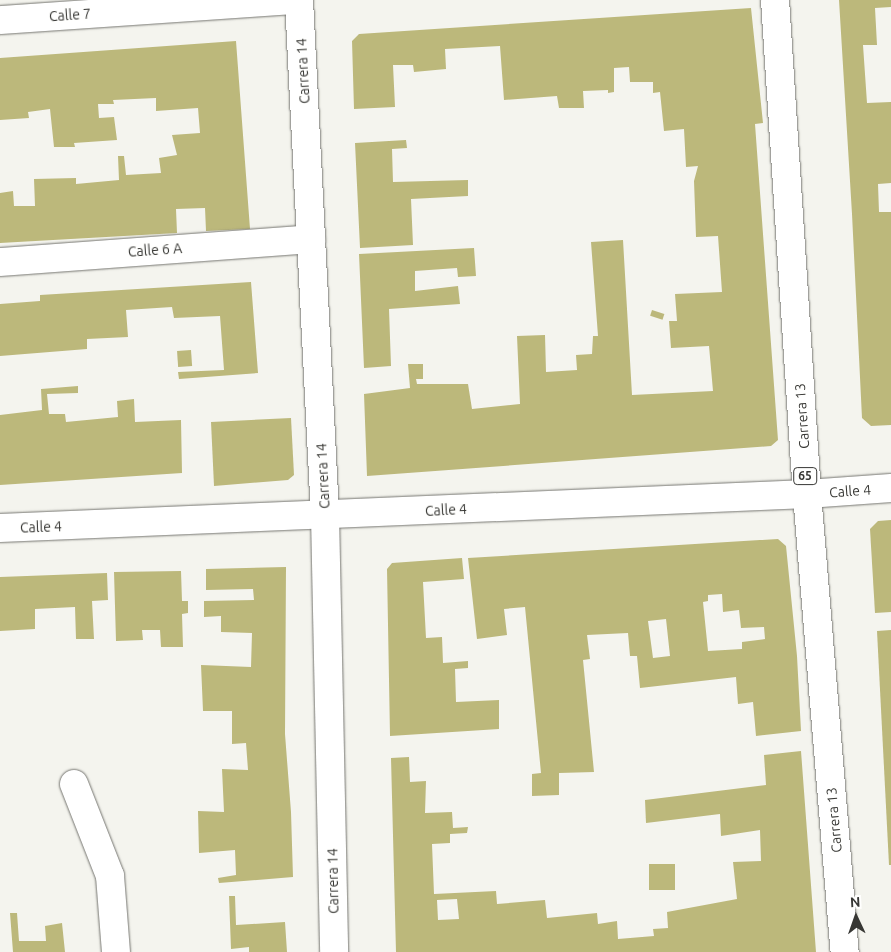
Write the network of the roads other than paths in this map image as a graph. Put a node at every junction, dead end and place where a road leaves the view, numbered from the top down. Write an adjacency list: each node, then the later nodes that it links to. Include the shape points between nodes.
1 (290, 0): 4 (street, Calle 7)
2 (299, 0): 5 (street, Carrera 14)
3 (775, 0): 8 (street, Carrera 13 / 65)
4 (0, 20)
5 (310, 239): 6 (street, Calle 6 A); 9 (street, Carrera 14)
6 (0, 262)
7 (891, 488): 8 (street, Calle 4)
8 (807, 494): 9 (street, Calle 4); 14 (street, Carrera 13 / 65)
9 (325, 515): 10 (street, Calle 4); 13 (street, Carrera 14)
10 (0, 528)
11 (74, 784): 12 (street, via 110,876)
12 (116, 952)
13 (334, 952)
14 (846, 952)

